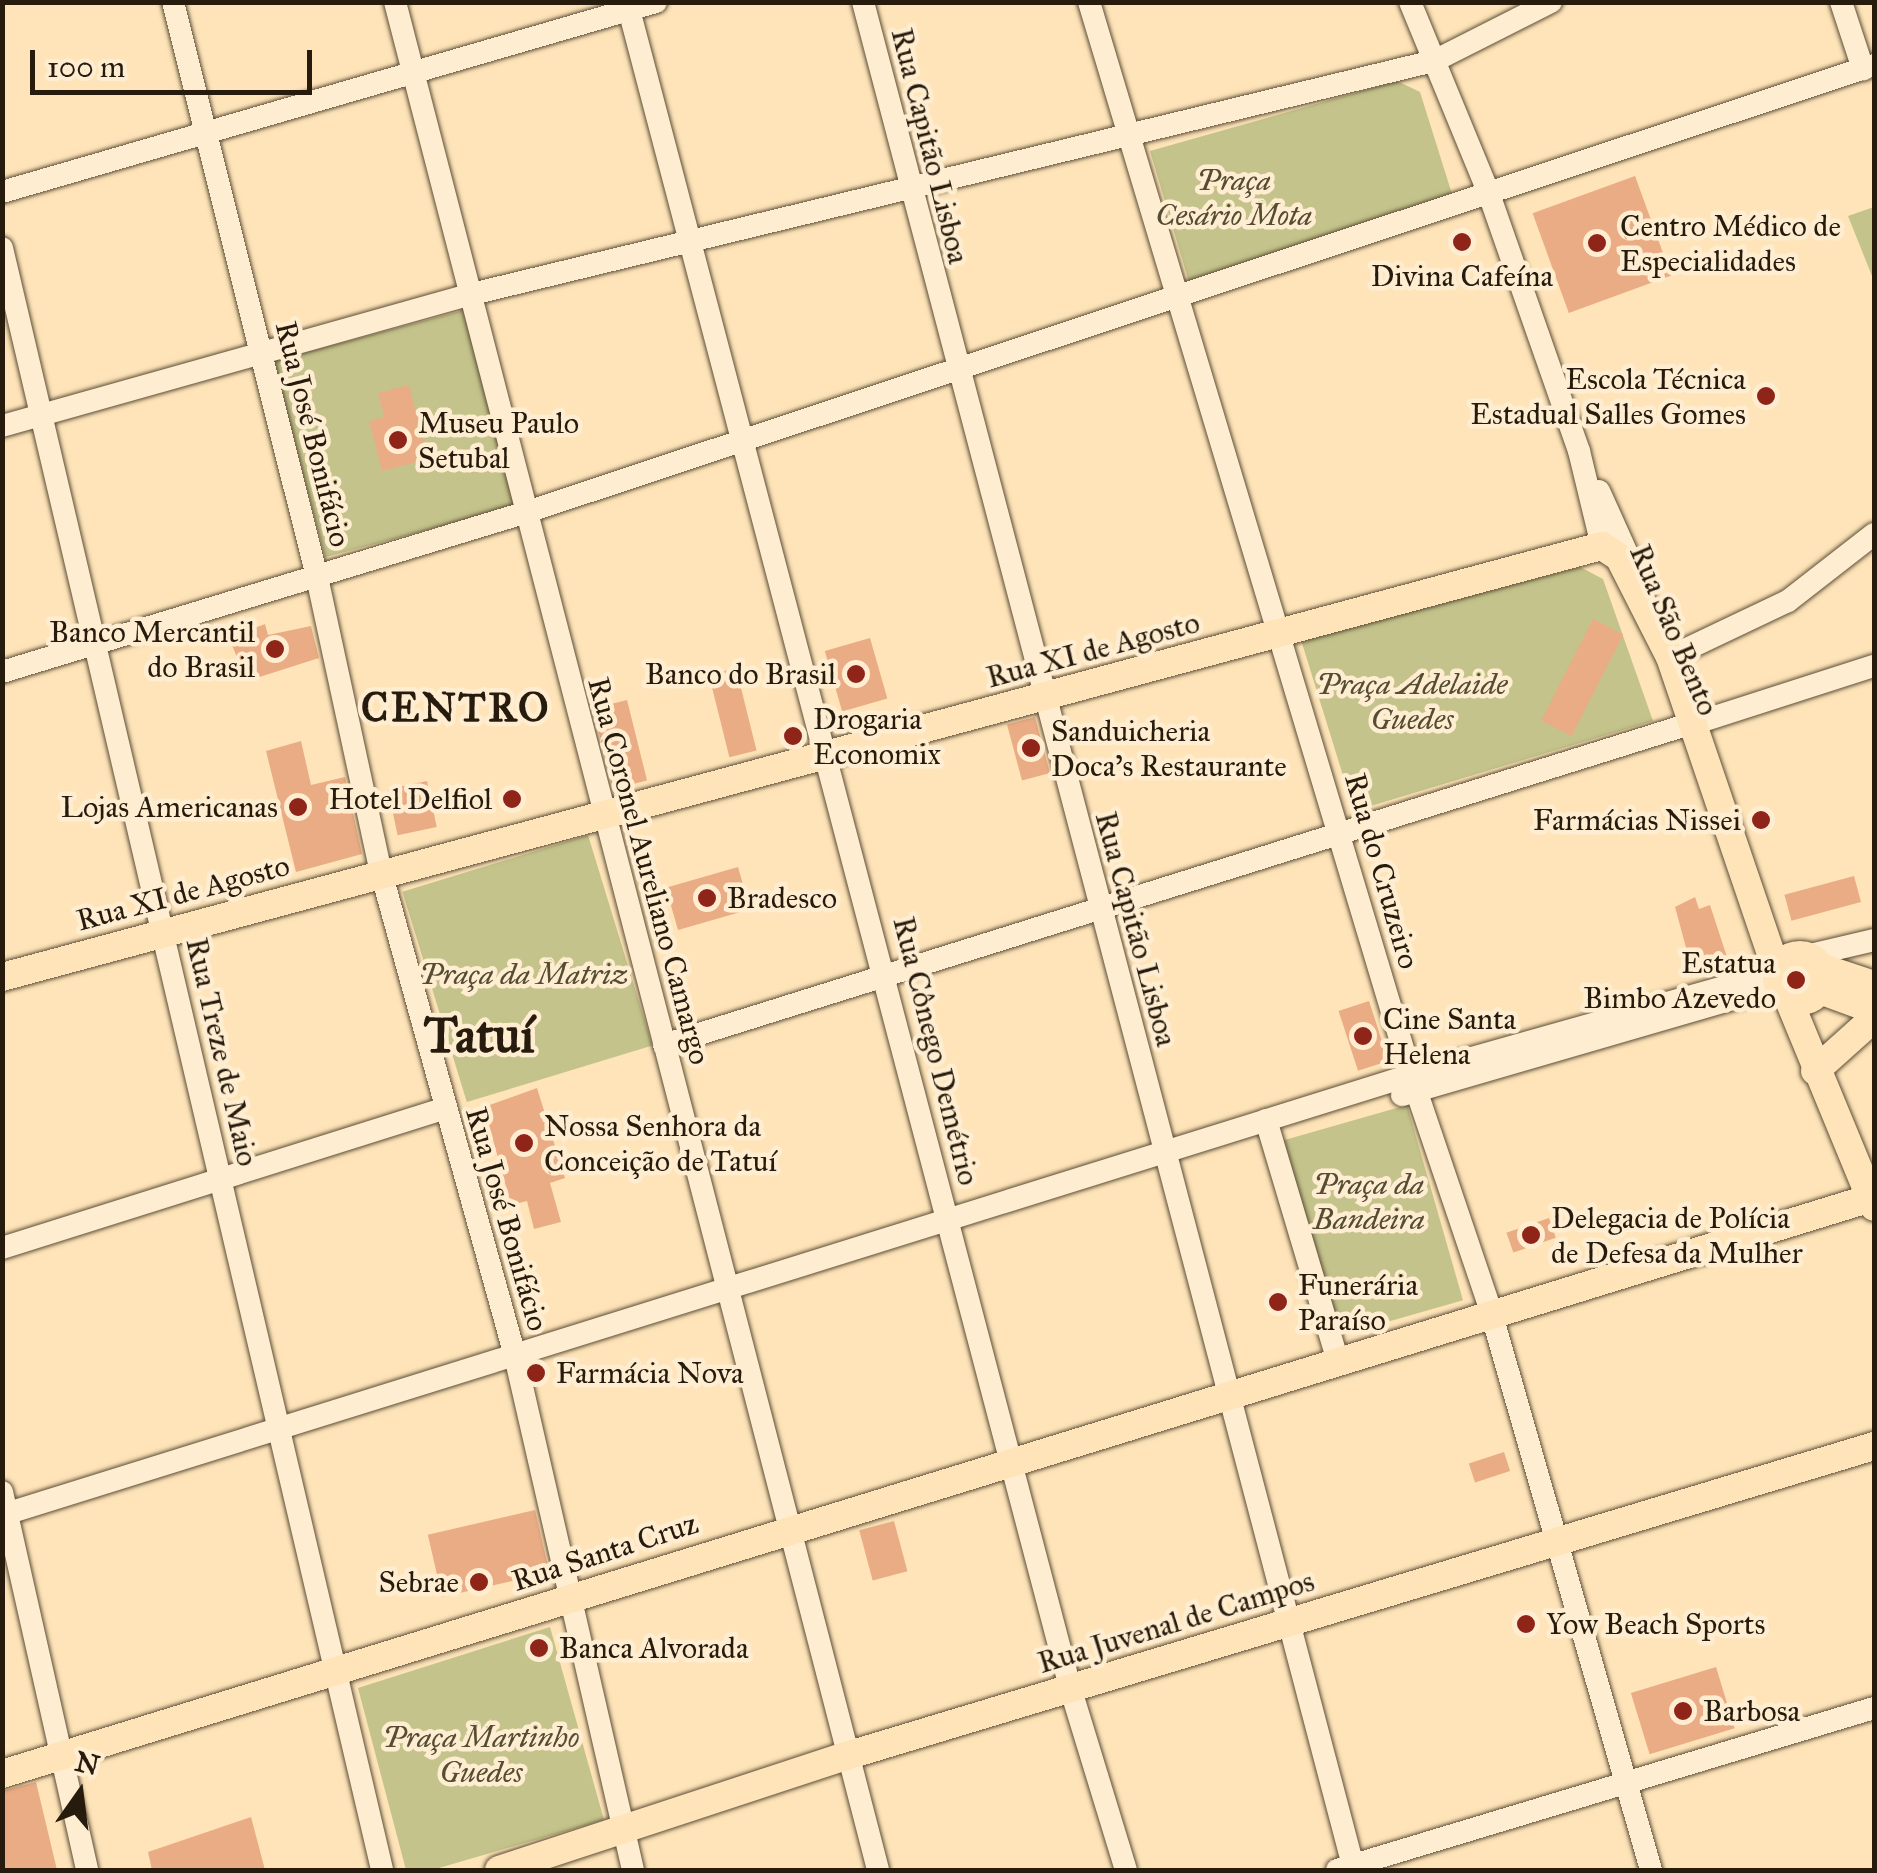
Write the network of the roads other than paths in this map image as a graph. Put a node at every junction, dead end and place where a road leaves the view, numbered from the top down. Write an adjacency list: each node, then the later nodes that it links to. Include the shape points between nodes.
1 (173, 2): 14 (street, Rua José Bonifácio)
2 (395, 2): 12 (street, Rua Coronel Aureliano Camargo)
3 (656, 2): 9 (street)
4 (863, 2): 15 (street, Rua Capitão Lisboa)
5 (1089, 2): 13 (street, Rua do Cruzeiro)
6 (1410, 2): 10 (street, Rua São Bento)
7 (1551, 2): 10 (street)
8 (1841, 2): 11 (street)
9 (628, 7): 12 (street); 18 (street, Rua Cônego Demétrio)
10 (1434, 61): 13 (street); 17 (street, Rua São Bento)
11 (1869, 67): 17 (street)
12 (414, 75): 14 (street); 20 (street, Rua Coronel Aureliano Camargo)
13 (1129, 131): 15 (street); 21 (street, Rua do Cruzeiro)
14 (204, 135): 16 (street); 22 (street, Rua José Bonifácio)
15 (909, 190): 18 (street); 23 (street, Rua Capitão Lisboa)
16 (2, 192)
17 (1489, 194): 21 (street); 27 (street, Rua São Bento)
18 (693, 246): 20 (street); 26 (street, Rua Cônego Demétrio)
19 (2, 248): 24 (street, Rua Treze de Maio)
20 (472, 294): 22 (street); 28 (street, Rua Coronel Aureliano Camargo)
21 (1181, 296): 23 (street); 32 (street, Rua do Cruzeiro)
22 (263, 353): 24 (street); 31 (street, Rua José Bonifácio)
23 (954, 366): 26 (street); 37 (street, Rua Capitão Lisboa)
24 (38, 416): 25 (street); 33 (street, Rua Treze de Maio)
25 (2, 426)
26 (742, 440): 28 (street); 39 (street, Rua Cônego Demétrio)
27 (1579, 451): 30 (street, Rua São Bento); 34 (street, Rua São Bento)
28 (526, 512): 31 (street); 40 (street, Rua Coronel Aureliano Camargo)
29 (1874, 534): 34 (street, via 1788,601)
30 (1602, 546): 32 (main road, Rua XI de Agosto); 34 (main road, via 1619,557); 38 (main road, Rua São Bento)
31 (317, 576): 33 (street); 42 (street, Rua José Bonifácio)
32 (1280, 634): 37 (main road, Rua XI de Agosto); 41 (street, Rua do Cruzeiro)
33 (95, 638): 36 (street); 44 (street, Rua Treze de Maio)
34 (1670, 657): 38 (main road, Rua São Bento)
35 (1874, 666): 38 (street)
36 (2, 672)
37 (1045, 696): 39 (main road, Rua XI de Agosto); 43 (street, Rua Capitão Lisboa)
38 (1688, 725): 41 (street); 48 (main road, Rua São Bento, via 1755,908)
39 (828, 754): 40 (main road, Rua XI de Agosto); 46 (street, Rua Cônego Demétrio)
40 (600, 812): 42 (main road); 52 (street, Rua Coronel Aureliano Camargo)
41 (1339, 834): 43 (street); 54 (street, Rua do Cruzeiro)
42 (382, 872): 44 (main road, Rua XI de Agosto); 55 (street, Rua José Bonifácio)
43 (1098, 906): 46 (street); 57 (street, Rua Capitão Lisboa)
44 (162, 931): 47 (main road, Rua XI de Agosto); 58 (street, Rua Treze de Maio)
45 (1874, 940): 48 (street)
46 (886, 974): 52 (street); 60 (street, Rua Cônego Demétrio)
47 (2, 978)
48 (1799, 978): 49 (main road); 50 (main road); 53 (main road, Rua São Bento); 54 (street)
49 (1874, 985)
50 (1874, 1010)
51 (1874, 1018): 53 (main road)
52 (664, 1045): 62 (street, Rua Coronel Aureliano Camargo)
53 (1815, 1071): 59 (main road, Rua São Bento)
54 (1415, 1085): 56 (street); 63 (street, Rua do Cruzeiro)
55 (444, 1109): 58 (street); 64 (street, Rua José Bonifácio)
56 (1266, 1120): 57 (street); 65 (street)
57 (1164, 1152): 60 (street); 66 (street, Rua Capitão Lisboa)
58 (221, 1177): 61 (street); 67 (street, Rua Treze de Maio)
59 (1872, 1202): 63 (main road, Rua Santa Cruz)
60 (948, 1220): 62 (street); 69 (street, Rua Cônego Demétrio)
61 (2, 1248)
62 (723, 1290): 64 (street); 71 (street, Rua Coronel Aureliano Camargo)
63 (1491, 1312): 65 (main road, Rua Santa Cruz); 72 (street, Rua do Cruzeiro)
64 (515, 1356): 67 (street); 73 (street, Rua José Bonifácio)
65 (1337, 1358): 66 (main road, Rua Santa Cruz)
66 (1228, 1394): 69 (main road, Rua Santa Cruz); 74 (street, Rua Capitão Lisboa)
67 (279, 1428): 70 (street); 75 (street, Rua Treze de Maio)
68 (1874, 1446): 72 (main road, Rua Juvenal de Campos)
69 (1014, 1461): 71 (main road, Rua Santa Cruz); 76 (street, Rua Cônego Demétrio)
70 (4, 1507): 78 (street)
71 (788, 1526): 73 (main road, Rua Santa Cruz); 79 (street, Rua Coronel Aureliano Camargo)
72 (1557, 1543): 74 (main road, Rua Juvenal de Campos); 81 (street, Rua do Cruzeiro)
73 (572, 1599): 75 (main road, Rua Santa Cruz); 82 (street, Rua José Bonifácio)
74 (1290, 1622): 76 (main road, Rua Juvenal de Campos); 83 (street, Rua Capitão Lisboa)
75 (332, 1672): 78 (main road, Rua Santa Cruz); 85 (street, Rua Treze de Maio)
76 (1070, 1687): 79 (main road, Rua Juvenal de Campos); 89 (street, Rua Cônego Demétrio)
77 (1874, 1708): 81 (street)
78 (62, 1754): 80 (main road, Rua Santa Cruz); 84 (street)
79 (846, 1756): 82 (main road, Rua Juvenal de Campos); 88 (street, Rua Coronel Aureliano Camargo)
80 (2, 1774)
81 (1624, 1787): 83 (street); 90 (street, Rua do Cruzeiro)
82 (622, 1828): 86 (main road, Rua Juvenal de Campos); 87 (street, Rua José Bonifácio)
83 (1348, 1869)
84 (87, 1870)
85 (382, 1870)
86 (499, 1870)
87 (633, 1870)
88 (878, 1870)
89 (1126, 1870)
90 (1651, 1870)

